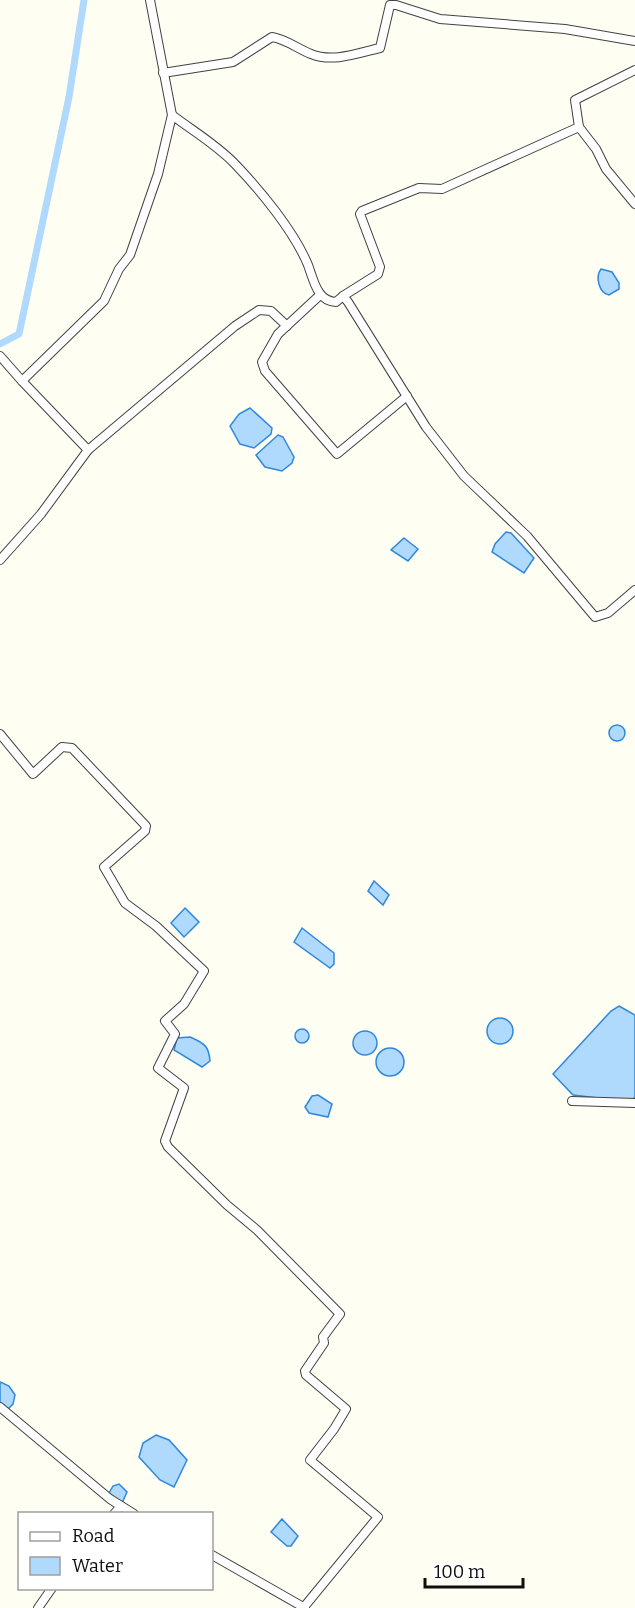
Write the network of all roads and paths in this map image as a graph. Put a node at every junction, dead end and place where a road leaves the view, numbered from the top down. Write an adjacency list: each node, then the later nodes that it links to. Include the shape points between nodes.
1 (150, 0): 4 (street)
2 (635, 41): 4 (street, via 565,28 440,19 390,5 380,48 327,58 272,37 233,62)
3 (635, 70): 6 (street, via 575,100)
4 (163, 73): 5 (street)
5 (172, 115): 8 (street, via 234,162 301,248); 12 (street, via 158,174 130,255 104,301)
6 (579, 127): 7 (street); 9 (street, via 442,189 419,188 362,211 380,267 378,274)
7 (635, 204)
8 (320, 296): 9 (street, via 336,302); 10 (street)
9 (343, 296): 13 (street)
10 (287, 326): 13 (street, via 262,362 265,371 337,454); 14 (street, via 271,311 259,310)
11 (0, 356): 12 (street)
12 (22, 381): 14 (street)
13 (407, 396): 16 (street, via 464,476 527,536 596,617 609,613)
14 (88, 450): 15 (street, via 41,514)
15 (0, 560)
16 (635, 590)
17 (0, 734): 27 (street, via 33,774 62,747 72,748 146,826 104,867 124,903 156,926 204,971 184,1004 165,1021 175,1034 158,1068 184,1088 165,1141 340,1314 305,1371 346,1409 310,1460 378,1517)
18 (572, 1101): 19 (street)
19 (635, 1103)
20 (0, 1407): 21 (street)
21 (121, 1506): 22 (street); 23 (street)
22 (116, 1512)
23 (131, 1512)
24 (213, 1556): 27 (street)
25 (51, 1590): 26 (street)
26 (38, 1608)
27 (305, 1608)

